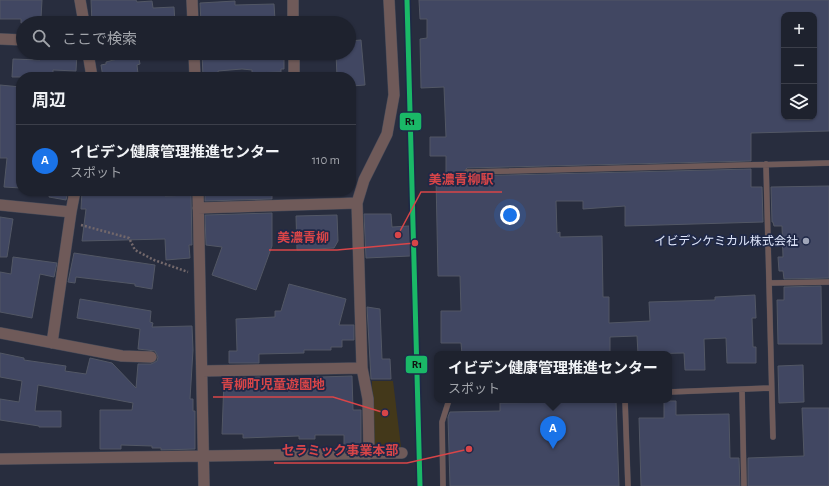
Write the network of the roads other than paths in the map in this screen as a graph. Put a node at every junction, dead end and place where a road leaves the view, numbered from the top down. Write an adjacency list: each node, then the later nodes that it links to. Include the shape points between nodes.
1 (80, 0): 5 (street)
2 (192, 0): 6 (street)
3 (293, 0): 7 (street)
4 (389, 0): 21 (street, via 394,95 387,134 364,180)
5 (83, 16)
6 (193, 16)
7 (294, 16)
8 (0, 39): 9 (street)
9 (16, 40)
10 (89, 60): 13 (street)
11 (194, 60): 14 (street)
12 (294, 60): 15 (street)
13 (91, 72)
14 (194, 72)
15 (294, 72)
16 (829, 163): 17 (lane)
17 (766, 164): 18 (lane); 26 (lane)
18 (467, 172)
19 (74, 196): 24 (street)
20 (198, 196): 23 (street)
21 (357, 203): 23 (street); 30 (street)
22 (0, 205): 24 (street)
23 (198, 208): 31 (street)
24 (71, 217): 28 (street)
25 (829, 282): 26 (lane)
26 (769, 283): 32 (lane)
27 (0, 333): 28 (street)
28 (52, 343): 29 (street, via 122,356)
29 (151, 357)
30 (362, 368): 31 (street); 39 (street, via 368,399)
31 (202, 371): 40 (street)
32 (771, 388): 33 (lane); 37 (lane)
33 (742, 390): 34 (lane); 45 (lane)
34 (672, 392)
35 (449, 403): 43 (lane, via 442,422)
36 (625, 403): 44 (lane)
37 (772, 437)
38 (402, 453): 39 (street)
39 (369, 454): 40 (street)
40 (203, 457): 41 (street); 42 (street)
41 (0, 459)
42 (204, 486)
43 (443, 486)
44 (628, 486)
45 (744, 486)

